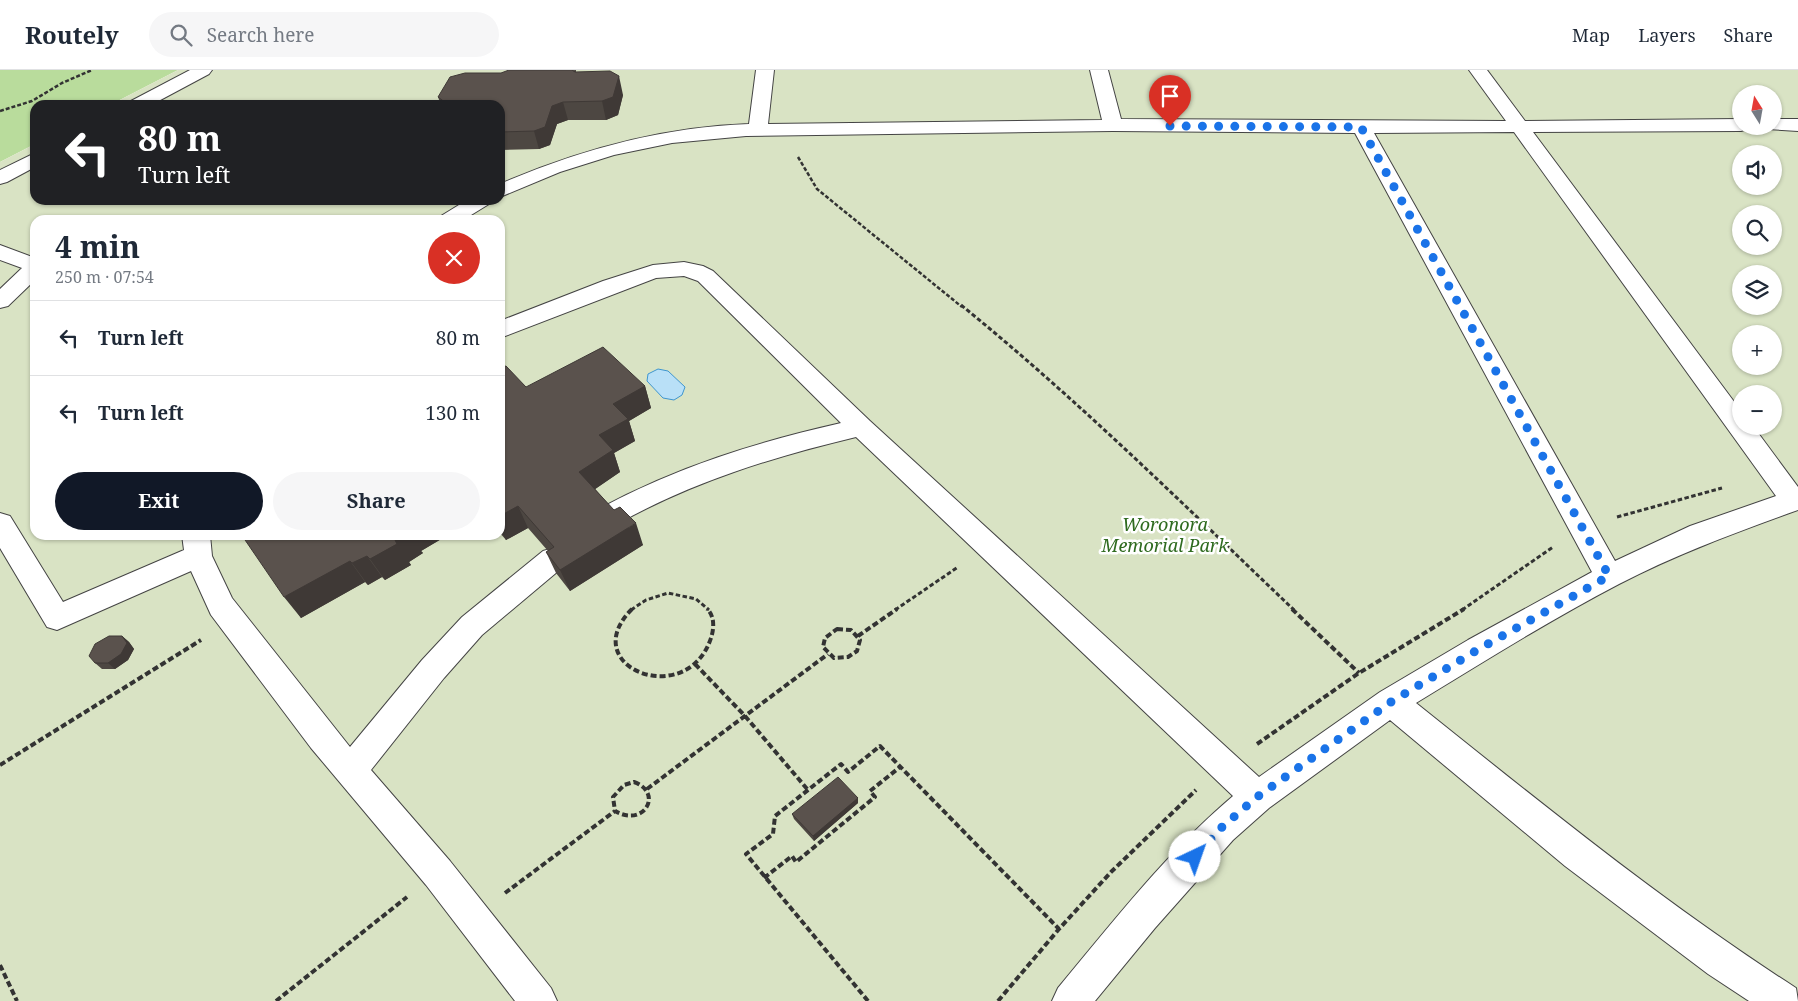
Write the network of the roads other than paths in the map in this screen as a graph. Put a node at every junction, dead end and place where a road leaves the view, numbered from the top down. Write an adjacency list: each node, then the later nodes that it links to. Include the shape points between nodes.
1 (203, 70): 5 (lane)
2 (764, 70): 12 (lane)
3 (1099, 70): 6 (lane)
4 (1478, 70): 10 (lane)
5 (146, 100)
6 (1113, 125): 11 (lane); 12 (lane)
7 (1732, 125): 10 (lane)
8 (1782, 125): 9 (lane)
9 (1798, 125)
10 (1520, 126): 11 (lane); 24 (lane)
11 (1361, 127): 29 (lane)
12 (758, 130): 15 (lane, via 672,137 610,150 553,168)
13 (30, 162): 14 (lane)
14 (0, 178)
15 (505, 189)
16 (474, 205): 17 (lane)
17 (456, 215)
18 (0, 252): 19 (lane)
19 (30, 265)
20 (30, 272): 21 (lane)
21 (0, 301)
22 (505, 328): 23 (lane, via 655,271 695,271 704,274)
23 (861, 427): 25 (lane, via 734,460 662,489); 32 (lane)
24 (1795, 500): 29 (lane, via 1700,534)
25 (609, 516)
26 (0, 524): 27 (lane, via 57,618 130,584)
27 (197, 546): 31 (lane, via 221,606)
28 (553, 559): 31 (lane, via 472,626)
29 (1609, 576): 30 (lane)
30 (1391, 702): 32 (lane); 35 (lane, via 1577,854 1721,960)
31 (350, 771): 33 (lane, via 438,873)
32 (1257, 797): 34 (lane, via 1214,835)
33 (538, 1001)
34 (1071, 1001)
35 (1783, 1001)

